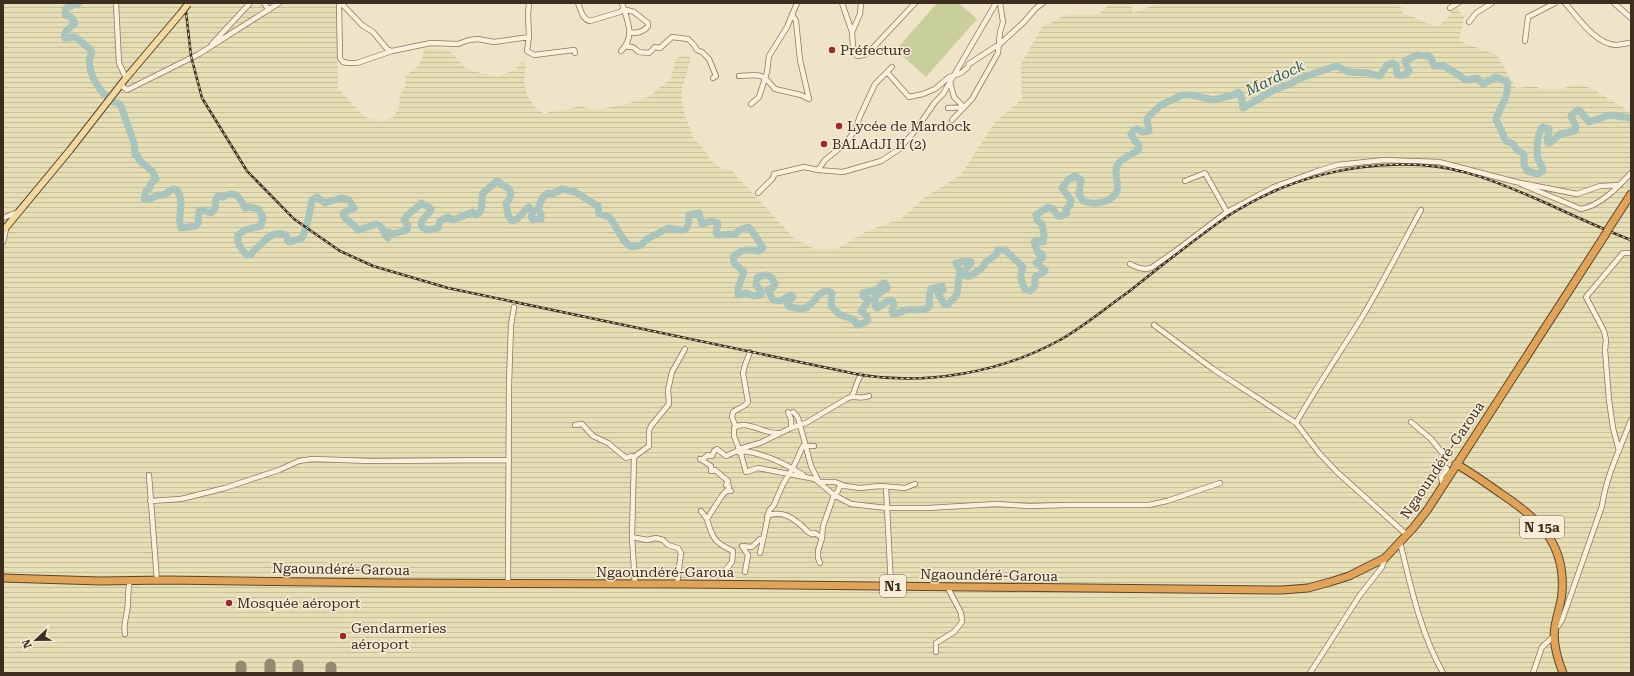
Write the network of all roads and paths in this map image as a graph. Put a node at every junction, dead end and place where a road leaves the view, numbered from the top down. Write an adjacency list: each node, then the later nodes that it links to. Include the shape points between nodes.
1 (116, 3): 43 (street, via 119,63)
2 (250, 3): 35 (street)
3 (264, 3): 24 (street)
4 (279, 3): 24 (street)
5 (340, 3): 36 (street); 36 (street, via 340,58 343,62 357,62)
6 (529, 3): 30 (street)
7 (578, 3): 23 (street, via 583,17 590,21)
8 (622, 3): 23 (street)
9 (797, 3): 25 (street)
10 (842, 3): 29 (street)
11 (861, 3): 29 (street, via 860,14)
12 (915, 3): 29 (street, via 866,55 856,56)
13 (996, 3): 41 (street)
14 (1000, 3): 33 (street, via 1003,22)
15 (1043, 3): 33 (street)
16 (1458, 3): 22 (street)
17 (1492, 3): 27 (street, via 1476,13)
18 (1555, 3): 31 (street, via 1528,17)
19 (1565, 3): 32 (street, via 1595,36 1616,45)
20 (1614, 3): 26 (street)
21 (188, 4): 43 (main road, bridge)
22 (1450, 8)
23 (623, 9): 28 (street); 28 (street, via 634,12 648,23 646,29 635,33)
24 (269, 10): 35 (street)
25 (792, 14): 45 (street, via 769,56); 45 (street, via 796,21 800,60 809,99 775,90)
26 (1631, 18)
27 (1469, 22)
28 (629, 32): 34 (street)
29 (852, 32)
30 (529, 37): 36 (street, via 494,42 478,39 458,44 431,43); 38 (street, via 527,51 530,54 574,50)
31 (1525, 41)
32 (1631, 43)
33 (999, 45): 41 (street, via 969,64 961,73); 49 (street, via 994,61 972,99)
34 (627, 46): 37 (street); 44 (street, via 636,47 642,53 649,53 655,47 660,48 672,37 688,39 709,59 716,76)
35 (206, 49): 47 (street, via 128,90)
36 (392, 51)
37 (621, 51)
38 (575, 53)
39 (892, 67): 40 (street)
40 (887, 72): 41 (street, via 909,97 935,89); 52 (street, via 875,84 855,130 846,143 825,160)
41 (954, 75): 46 (street)
42 (739, 76): 45 (street, via 756,75)
43 (126, 78): 47 (main road)
44 (713, 78)
45 (765, 78): 48 (street, via 758,97)
46 (950, 82): 49 (street, via 954,97); 52 (street, via 915,131 892,155 843,172)
47 (120, 87): 60 (main road)
48 (751, 104)
49 (964, 107): 50 (street); 51 (street)
50 (948, 108)
51 (952, 120)
52 (818, 170): 57 (street, via 804,167 774,174)
53 (1631, 173): 56 (street)
54 (1185, 181): 61 (street, via 1205,173)
55 (1516, 182): 56 (street, via 1577,194 1600,186); 56 (street, via 1580,209 1588,208); 61 (street, via 1439,162 1359,162 1337,165 1294,179)
56 (1620, 185)
57 (758, 193)
58 (1631, 194): 88 (highway, Ngaoundéré-Garoua / N1, bridge)
59 (1421, 210): 76 (street, via 1406,242 1364,314)
60 (20, 211): 62 (street); 63 (main road)
61 (1227, 212): 66 (street, via 1151,268 1139,268)
62 (3, 218)
63 (5, 229): 64 (street)
64 (3, 242)
65 (1631, 253): 84 (street, via 1623,252 1586,297 1606,340 1609,400)
66 (1130, 264)
67 (514, 307): 87 (street, via 509,384)
68 (1154, 325): 76 (street, via 1213,369)
69 (685, 349): 86 (street, via 672,372 668,390 669,404 651,426 649,446)
70 (750, 352): 79 (street, via 743,373 748,402 736,409 732,417)
71 (861, 375): 72 (street)
72 (852, 396): 73 (street, via 860,399); 78 (street)
73 (869, 396)
74 (1631, 420): 84 (street)
75 (1411, 422): 97 (street, via 1431,439 1444,455 1442,465 1446,469 1441,477)
76 (1296, 423): 105 (street, via 1337,472)
77 (575, 425): 86 (street, via 582,424 593,436 608,443 626,458)
78 (800, 425): 80 (street); 80 (street, via 797,416 790,412); 82 (street)
79 (738, 426): 81 (street, via 750,426 769,433); 85 (street, via 734,428 734,432)
80 (791, 428): 81 (street)
81 (779, 433): 85 (street)
82 (805, 446): 83 (street); 89 (street, via 798,454); 93 (street, via 810,466)
83 (814, 446)
84 (1619, 450): 123 (street, via 1562,620)
85 (739, 451): 89 (street, via 780,462); 90 (street, via 746,472 758,468); 104 (street, via 726,456 717,449 712,456 708,455 701,459 711,466 711,471 715,470 728,481 726,485 730,491 726,491)
86 (634, 457): 106 (street)
87 (509, 460): 100 (street, via 312,459 299,461 225,488 181,499); 118 (street)
88 (1456, 464): 97 (highway, Ngaoundéré-Garoua / N1); 123 (highway, N 15a, via 1519,506 1536,520 1548,535 1557,550 1562,578 1562,594)
89 (793, 470): 90 (street); 92 (street)
90 (790, 474): 92 (street); 103 (street)
91 (149, 475): 100 (street)
92 (807, 477): 93 (street)
93 (819, 482): 96 (street, via 835,482); 99 (street)
94 (1220, 483): 101 (street, via 1149,505 996,504)
95 (915, 484): 98 (street, via 905,488)
96 (840, 485): 98 (street, via 860,488); 99 (street)
97 (1443, 485): 105 (highway, Ngaoundéré-Garoua / N1)
98 (886, 487): 101 (street)
99 (834, 495): 101 (street, via 851,504); 107 (street, via 824,522)
100 (150, 501): 117 (street)
101 (887, 508): 121 (street)
102 (701, 511): 104 (street)
103 (767, 516): 107 (street, via 775,513 788,516 803,526 807,533 815,533); 108 (street)
104 (707, 518): 113 (street, via 715,541 733,551 732,562)
105 (1407, 535): 109 (highway, Ngaoundéré-Garoua / N1)
106 (632, 537): 119 (street, via 646,540 656,538 678,548 681,553); 120 (street)
107 (822, 538): 112 (street, via 818,551)
108 (763, 540): 110 (street); 114 (street, via 760,539 752,547 742,546 748,555)
109 (1400, 542): 111 (highway, Ngaoundéré-Garoua / N1); 128 (street, via 1416,610 1433,655)
110 (760, 553)
111 (1385, 558): 122 (highway, Ngaoundéré-Garoua / N1, via 1349,576 1330,582 1308,588 1282,590); 127 (street, via 1382,567 1360,594)
112 (820, 563)
113 (725, 571)
114 (745, 572)
115 (3, 578): 116 (highway, Ngaoundéré-Garoua / N1)
116 (130, 581): 117 (highway, Ngaoundéré-Garoua / N1); 124 (street, via 127,594 128,609 124,620)
117 (157, 581): 118 (highway, Ngaoundéré-Garoua / N1)
118 (508, 584): 120 (highway, Ngaoundéré-Garoua / N1)
119 (677, 584): 120 (highway, Ngaoundéré-Garoua / N1); 121 (highway, Ngaoundéré-Garoua / N1)
120 (635, 585)
121 (891, 586): 122 (highway, Ngaoundéré-Garoua / N1)
122 (948, 588): 126 (street, via 957,603 962,622 954,632 936,643)
123 (1554, 627): 125 (highway, N 15a)
124 (125, 634)
125 (1553, 637): 129 (street, via 1542,647); 130 (highway, N 15a)
126 (936, 652)
127 (1310, 673)
128 (1443, 673)
129 (1533, 673)
130 (1563, 673)

